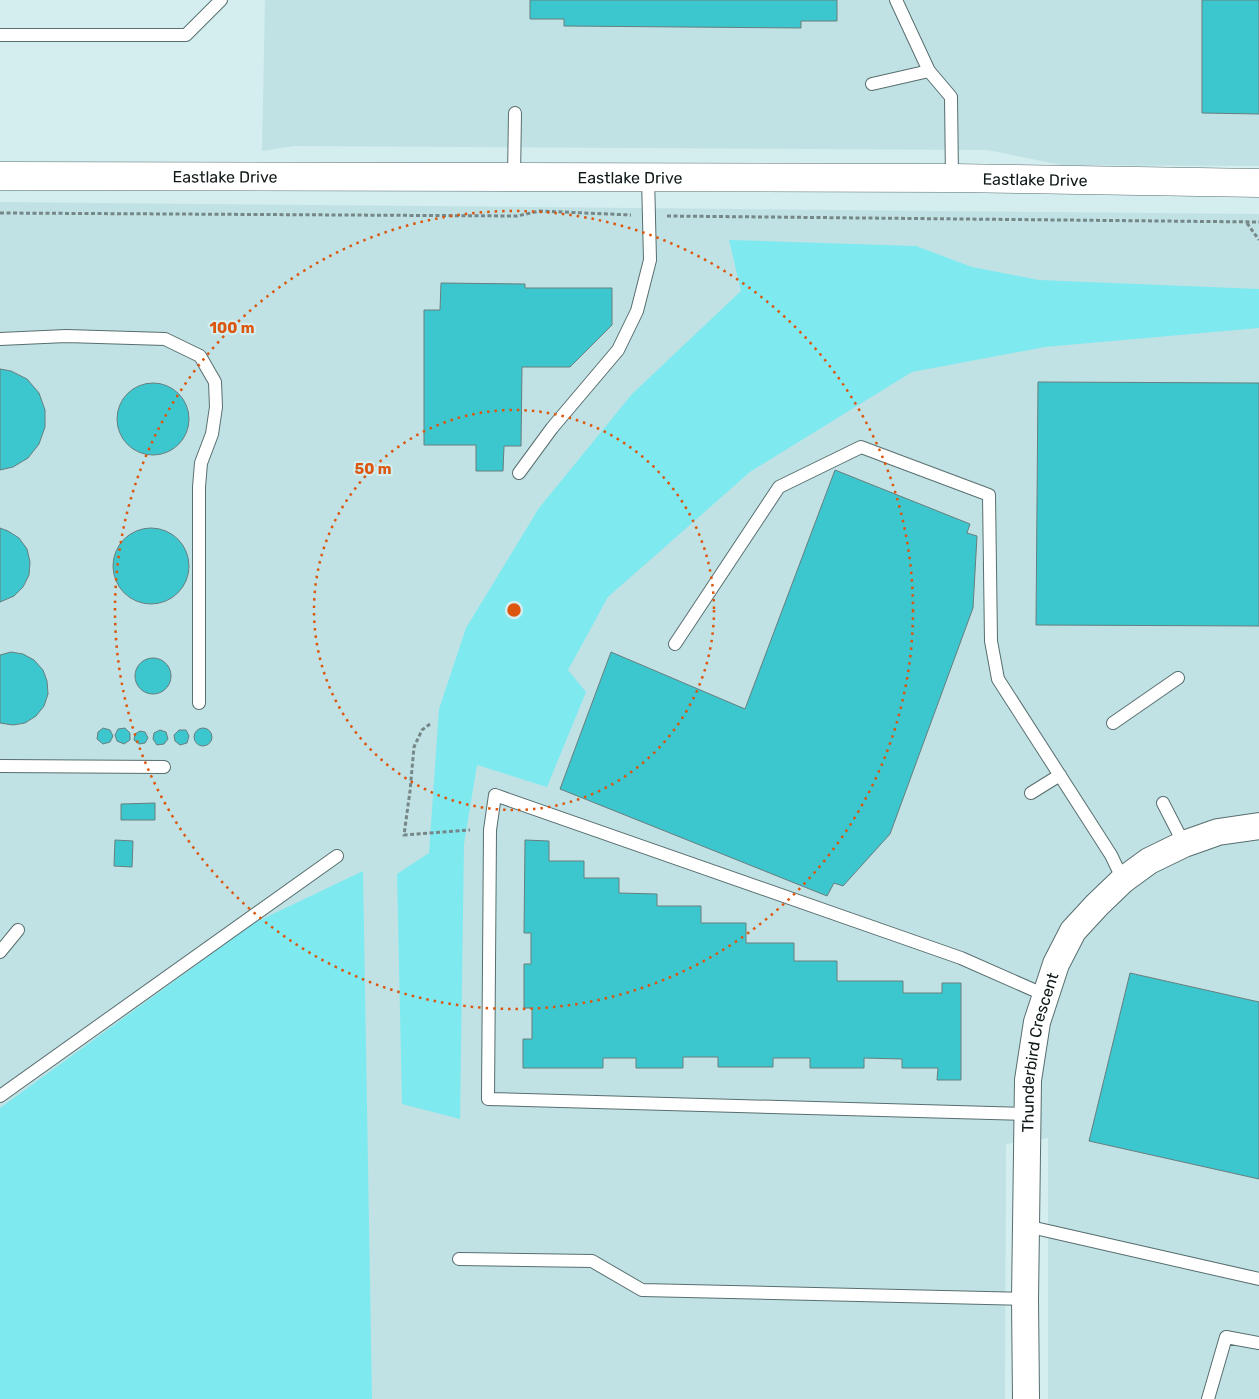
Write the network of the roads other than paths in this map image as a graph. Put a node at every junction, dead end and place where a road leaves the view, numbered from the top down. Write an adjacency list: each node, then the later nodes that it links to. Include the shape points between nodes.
1 (221, 0): 3 (lane, via 186,35)
2 (896, 0): 4 (lane)
3 (0, 36)
4 (929, 71): 5 (lane); 10 (lane, via 951,97)
5 (872, 84)
6 (515, 113): 8 (lane)
7 (0, 176): 8 (street, Eastlake Drive)
8 (514, 177): 9 (street, Eastlake Drive)
9 (648, 177): 10 (street, Eastlake Drive); 13 (lane, via 650,260 638,312 618,350 552,428)
10 (952, 178): 11 (street, Eastlake Drive)
11 (1259, 183)
12 (0, 339): 16 (lane, via 66,336 165,339 200,356 215,382 212,434 201,463 199,487)
13 (520, 473)
14 (675, 644): 20 (lane, via 779,487 861,447 989,495 991,641 998,679)
15 (1178, 678): 17 (lane)
16 (199, 704)
17 (1113, 723)
18 (0, 766): 19 (lane)
19 (164, 767)
20 (1060, 775): 21 (lane); 26 (lane, via 1111,855)
21 (1031, 793)
22 (1163, 803): 24 (lane)
23 (1259, 826): 24 (street, Thunderbird Crescent, via 1218,832)
24 (1184, 844): 26 (street, Thunderbird Crescent, via 1149,861)
25 (337, 856): 30 (lane)
26 (1123, 880): 29 (street, Thunderbird Crescent, via 1073,931)
27 (18, 930): 28 (lane)
28 (0, 952)
29 (1045, 995): 31 (street, Thunderbird Crescent, via 1032,1052); 31 (lane, via 961,958 495,794 490,830 488,1099)
30 (0, 1096)
31 (1027, 1114): 32 (street, Thunderbird Crescent)
32 (1026, 1226): 34 (lane); 35 (street, Thunderbird Crescent)
33 (459, 1259): 35 (lane, via 592,1261 642,1290)
34 (1259, 1279)
35 (1025, 1299): 37 (street, Thunderbird Crescent)
36 (1259, 1343): 38 (lane, via 1226,1338)
37 (1026, 1399)
38 (1208, 1399)

